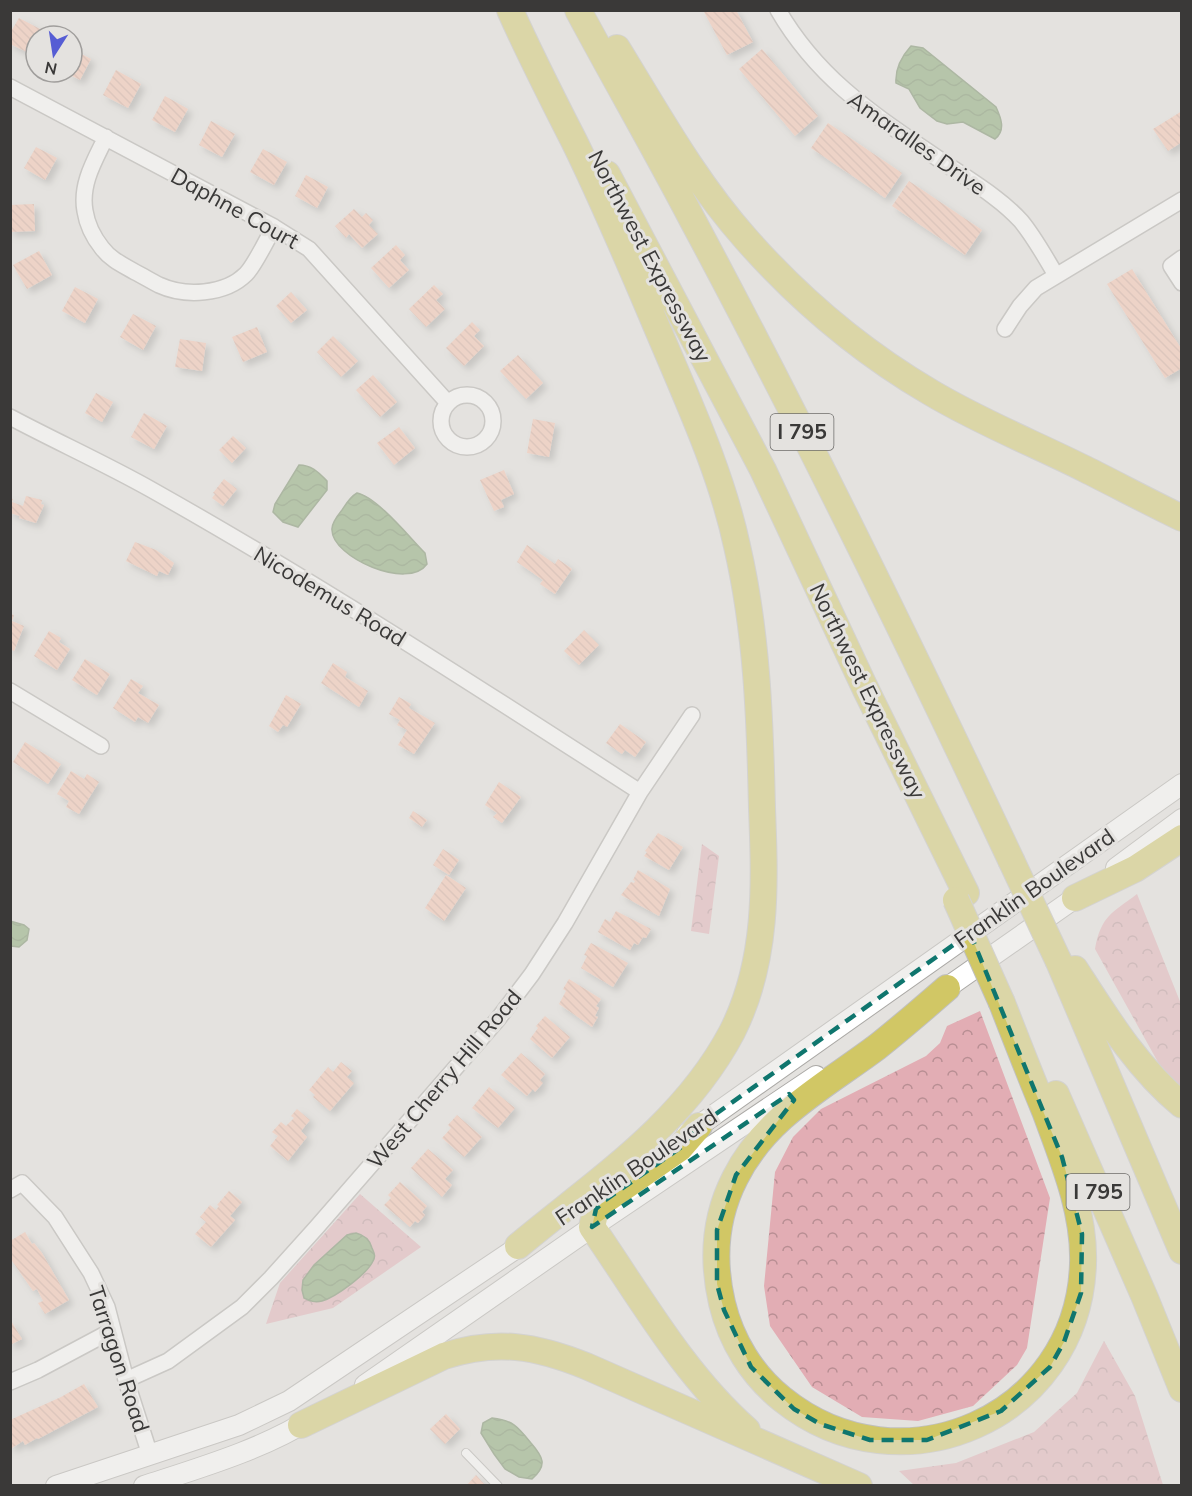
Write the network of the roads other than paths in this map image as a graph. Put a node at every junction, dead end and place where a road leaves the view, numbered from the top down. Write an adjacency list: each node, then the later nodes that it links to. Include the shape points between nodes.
1 (510, 10): 34 (highway, via 607,212 695,415 721,488 737,544 753,639 765,890 751,982 733,1029 703,1077 641,1146)
2 (518, 10): 29 (highway, Northwest Expressway / I 795, via 763,470)
3 (578, 10): 27 (highway, I 795, bridge, via 694,221 810,448)
4 (595, 10): 16 (highway, via 709,192 746,239 808,302 844,333 930,392 1007,434)
5 (778, 10): 11 (street, Amaralles Drive, via 832,81 1020,220)
6 (10, 87): 7 (street, Daphne Court)
7 (106, 137): 9 (street, Daphne Court); 9 (street, via 86,184 85,210 92,234 116,261 161,286 186,292 230,285 246,273)
8 (1180, 205): 11 (street)
9 (274, 226): 14 (street, Daphne Court, via 309,249)
10 (1182, 258): 12 (street, via 1171,266)
11 (1056, 275): 13 (street, via 1036,288)
12 (1182, 284)
13 (1005, 329)
14 (448, 402)
15 (10, 417): 23 (street, Nicodemus Road, via 219,529 432,658)
16 (1083, 468): 17 (highway); 18 (highway)
17 (1182, 505)
18 (1182, 518)
19 (10, 691): 21 (street)
20 (692, 715): 23 (street, West Cherry Hill Road)
21 (101, 746)
22 (1182, 784): 31 (main road, Franklin Boulevard)
23 (640, 792): 37 (street, West Cherry Hill Road, via 532,974 316,1228 242,1307 168,1361)
24 (1182, 819): 26 (main road, Franklin Boulevard)
25 (1182, 838): 26 (highway, via 1135,869)
26 (1076, 898): 28 (main road, Franklin Boulevard)
27 (1062, 959): 30 (highway, via 1122,1041); 35 (highway, I 795)
28 (947, 988): 29 (highway, via 771,1127 736,1176 717,1230 717,1284 732,1336 751,1367 794,1409 819,1424 870,1440 927,1440 954,1434 1001,1412 1050,1367 1074,1317 1083,1263 1082,1234 1062,1157); 33 (main road, Franklin Boulevard)
29 (1008, 999): 39 (highway, Northwest Expressway / I 795, via 1145,1298)
30 (1182, 1106)
31 (699, 1126): 33 (highway, via 680,1148 604,1201 596,1209); 34 (main road, Franklin Boulevard)
32 (16, 1187): 36 (street, Tarragon Road, via 56,1216 72,1239 107,1307)
33 (592, 1227): 40 (main road, Franklin Boulevard); 41 (highway, via 690,1369 731,1416)
34 (518, 1246): 43 (main road, Franklin Boulevard, via 289,1401 239,1425)
35 (1182, 1251)
36 (113, 1330): 37 (street, Tarragon Road); 38 (street)
37 (126, 1380): 43 (street, Tarragon Road)
38 (10, 1382)
39 (1182, 1389)
40 (301, 1425): 41 (highway, via 444,1356 465,1349 507,1346 556,1354); 44 (main road, Franklin Boulevard, via 245,1451)
41 (763, 1444): 47 (highway)
42 (466, 1453): 46 (lane)
43 (150, 1455): 44 (main road, Tarragon Road); 45 (main road, Franklin Boulevard)
44 (154, 1484)
45 (56, 1485)
46 (498, 1485)
47 (859, 1485)

